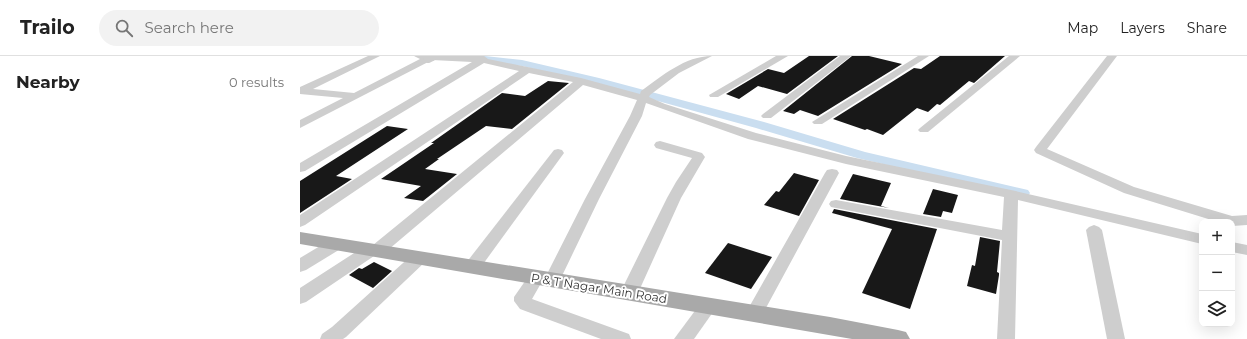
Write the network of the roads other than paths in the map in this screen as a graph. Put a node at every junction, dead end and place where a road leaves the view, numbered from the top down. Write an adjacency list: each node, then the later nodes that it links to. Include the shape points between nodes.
1 (375, 56): 12 (street)
2 (707, 56): 15 (street, via 676,71)
3 (783, 56): 13 (street)
4 (846, 56): 16 (street)
5 (924, 56): 17 (street)
6 (1112, 56): 26 (street, via 1040,150 1129,190 1231,221)
7 (426, 57): 8 (street); 14 (street)
8 (486, 57): 10 (street); 22 (street)
9 (1011, 57): 19 (street)
10 (528, 69): 11 (street); 27 (street)
11 (581, 81): 15 (street); 34 (street)
12 (301, 91): 14 (street)
13 (714, 95)
14 (355, 96): 18 (street)
15 (644, 96): 24 (street, via 706,121 774,141 846,160); 39 (street, via 592,199)
16 (767, 116)
17 (818, 122)
18 (300, 125)
19 (924, 130)
20 (660, 145): 40 (street, via 699,157 685,176)
21 (558, 153): 38 (street)
22 (300, 168)
23 (832, 173): 43 (street)
24 (1011, 194): 30 (street); 31 (street)
25 (836, 204): 30 (street)
26 (1247, 220)
27 (300, 222)
28 (1094, 230): 50 (street)
29 (300, 238): 32 (main road, P & T Nagar Main Road)
30 (1010, 238): 49 (street)
31 (1199, 238)
32 (336, 244): 34 (main road, P & T Nagar Main Road); 37 (street)
33 (1235, 248): 35 (street)
34 (373, 250): 36 (main road, P & T Nagar Main Road); 41 (street)
35 (1247, 250)
36 (419, 258): 38 (main road, P & T Nagar Main Road); 45 (street)
37 (300, 266)
38 (472, 267): 39 (main road, P & T Nagar Main Road)
39 (544, 279): 40 (main road, P & T Nagar Main Road); 46 (street, via 523,297 526,304)
40 (629, 293): 42 (main road, P & T Nagar Main Road)
41 (300, 297)
42 (709, 305): 43 (main road, P & T Nagar Main Road); 47 (street)
43 (754, 314): 44 (main road, P & T Nagar Main Road)
44 (834, 333): 48 (main road, P & T Nagar Main Road)
45 (340, 336)
46 (622, 339)
47 (683, 339)
48 (898, 339)
49 (1006, 339)
50 (1116, 339)

